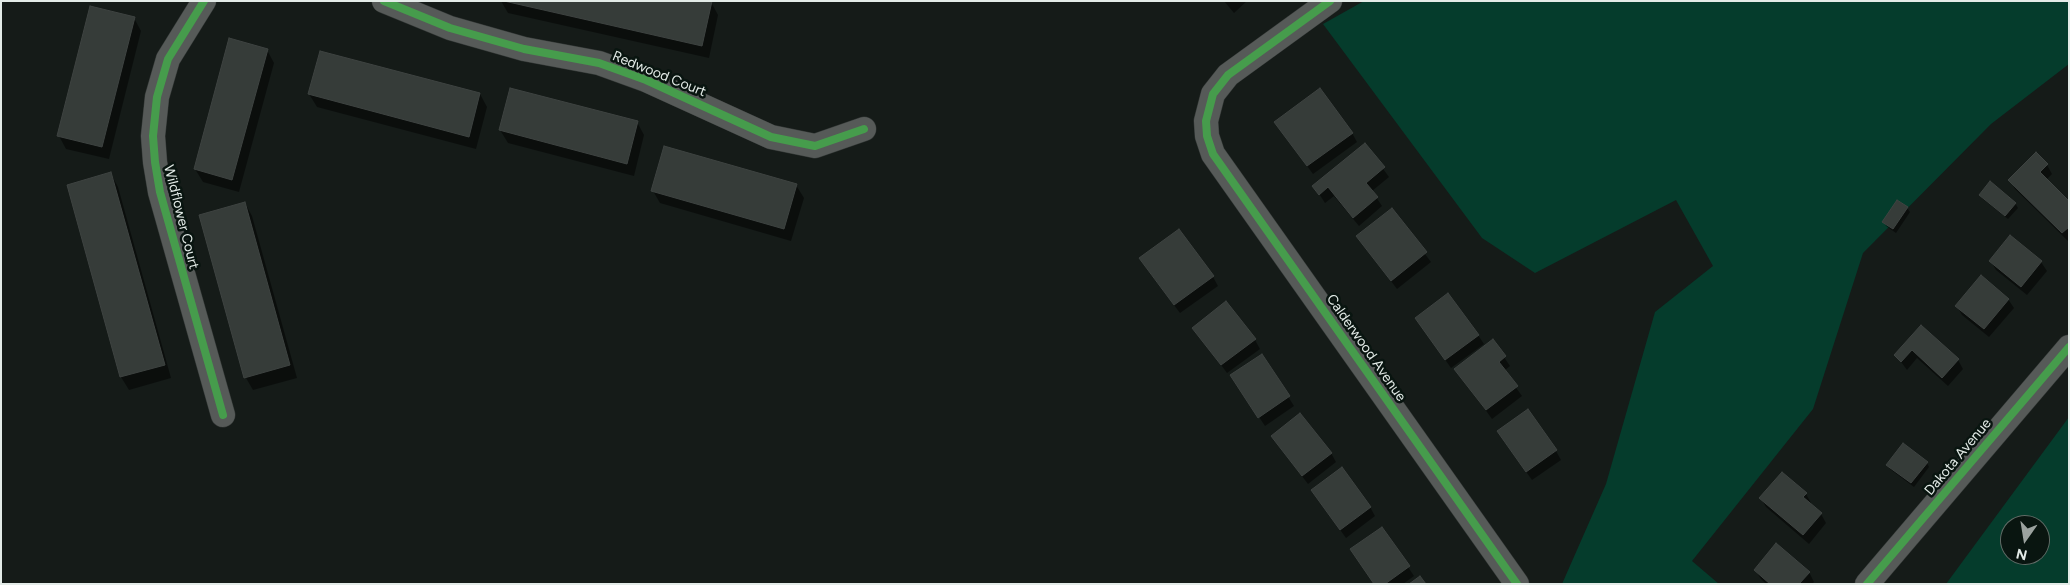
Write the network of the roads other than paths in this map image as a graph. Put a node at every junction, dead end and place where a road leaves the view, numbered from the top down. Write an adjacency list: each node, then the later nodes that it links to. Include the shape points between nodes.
1 (204, 1): 6 (street, Wildflower Court, via 168,59 157,97 154,145 160,192)
2 (384, 1): 4 (street, Redwood Court, via 450,28 524,49 599,63 654,83 771,136 815,146)
3 (1330, 1): 7 (street, Calderwood Avenue, via 1228,75 1213,94 1206,121 1207,136 1213,154)
4 (864, 129)
5 (2069, 347): 8 (street, Dakota Avenue)
6 (223, 415)
7 (1517, 584)
8 (1867, 584)

